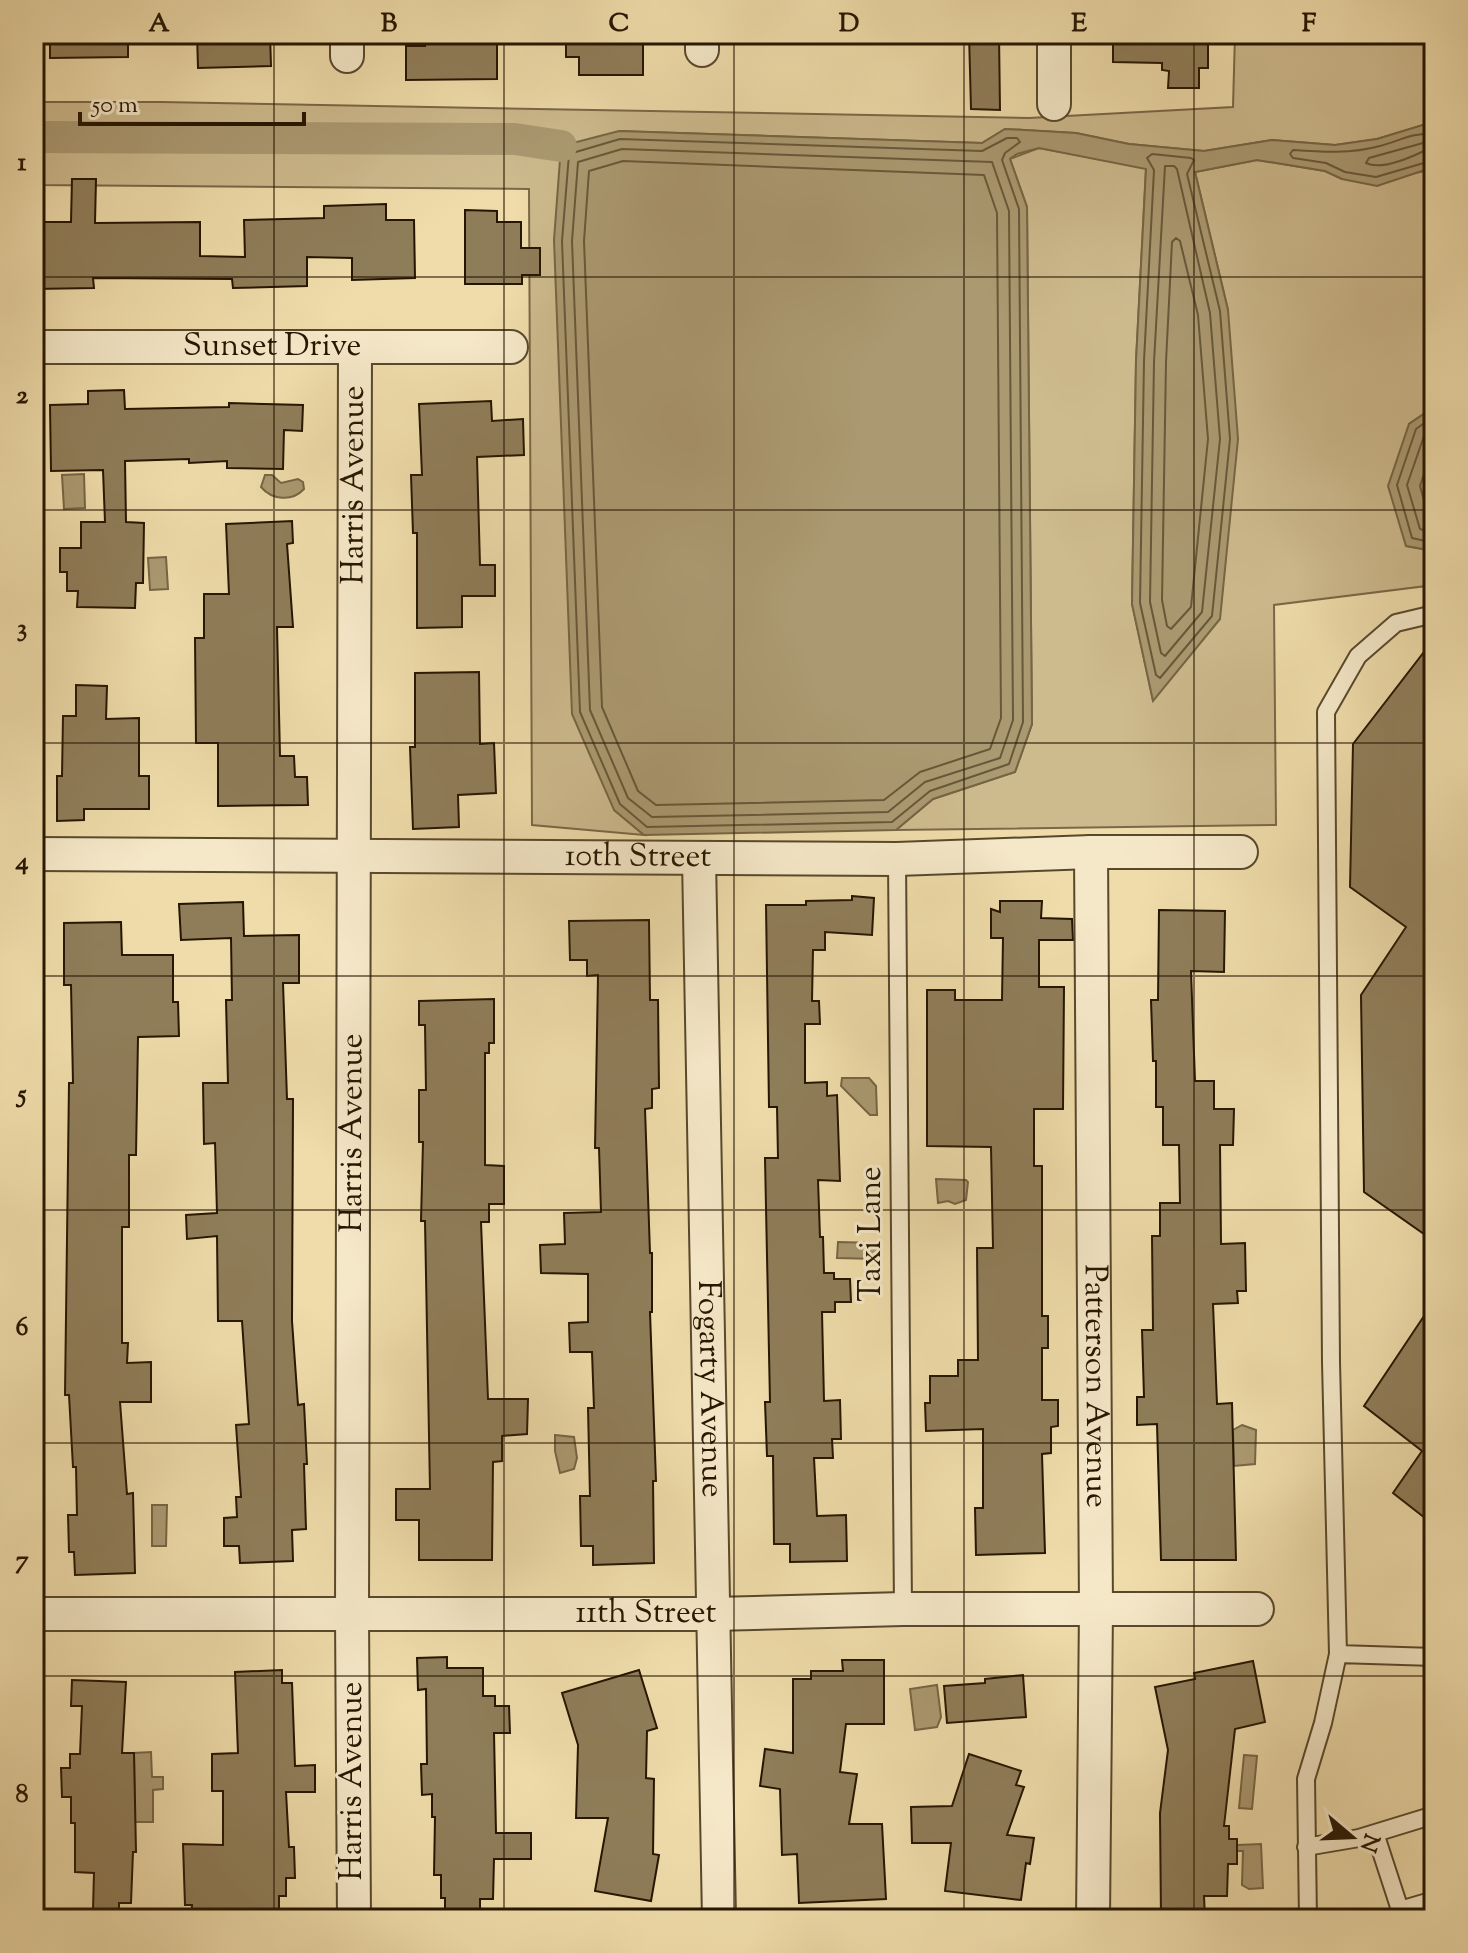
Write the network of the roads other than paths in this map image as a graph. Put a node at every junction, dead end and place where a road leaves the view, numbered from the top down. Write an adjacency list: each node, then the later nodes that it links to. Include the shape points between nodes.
1 (1054, 34): 2 (street)
2 (1054, 104)
3 (34, 347): 4 (street, Sunset Drive)
4 (355, 347): 5 (street, Sunset Drive); 10 (street, Harris Avenue)
5 (511, 347)
6 (1434, 614): 19 (lane, via 1396,623 1358,656 1326,712)
7 (1091, 852): 8 (street, 10th Street); 12 (street, 10th Street); 13 (street, Patterson Avenue)
8 (1241, 852)
9 (34, 854): 10 (street, 10th Street)
10 (353, 854): 11 (street, 10th Street); 18 (street, Harris Avenue)
11 (699, 859): 12 (street, 10th Street); 17 (street, Fogarty Avenue)
12 (897, 859): 14 (lane, Taxi Lane)
13 (1096, 1608): 14 (street, 11th Street); 15 (street, 11th Street); 28 (street, Patterson Avenue)
14 (903, 1609): 17 (street, 11th Street)
15 (1257, 1609)
16 (34, 1614): 18 (street, 11th Street)
17 (714, 1614): 18 (street, 11th Street); 27 (street, Fogarty Avenue)
18 (352, 1615): 26 (street, Harris Avenue)
19 (1338, 1654): 20 (lane); 23 (lane, via 1306,1779)
20 (1434, 1657)
21 (1434, 1815): 22 (lane)
22 (1375, 1833): 23 (lane); 25 (lane)
23 (1306, 1847): 29 (lane)
24 (1434, 1900): 25 (lane)
25 (1401, 1914)
26 (354, 1919)
27 (719, 1919)
28 (1093, 1919)
29 (1308, 1919)

